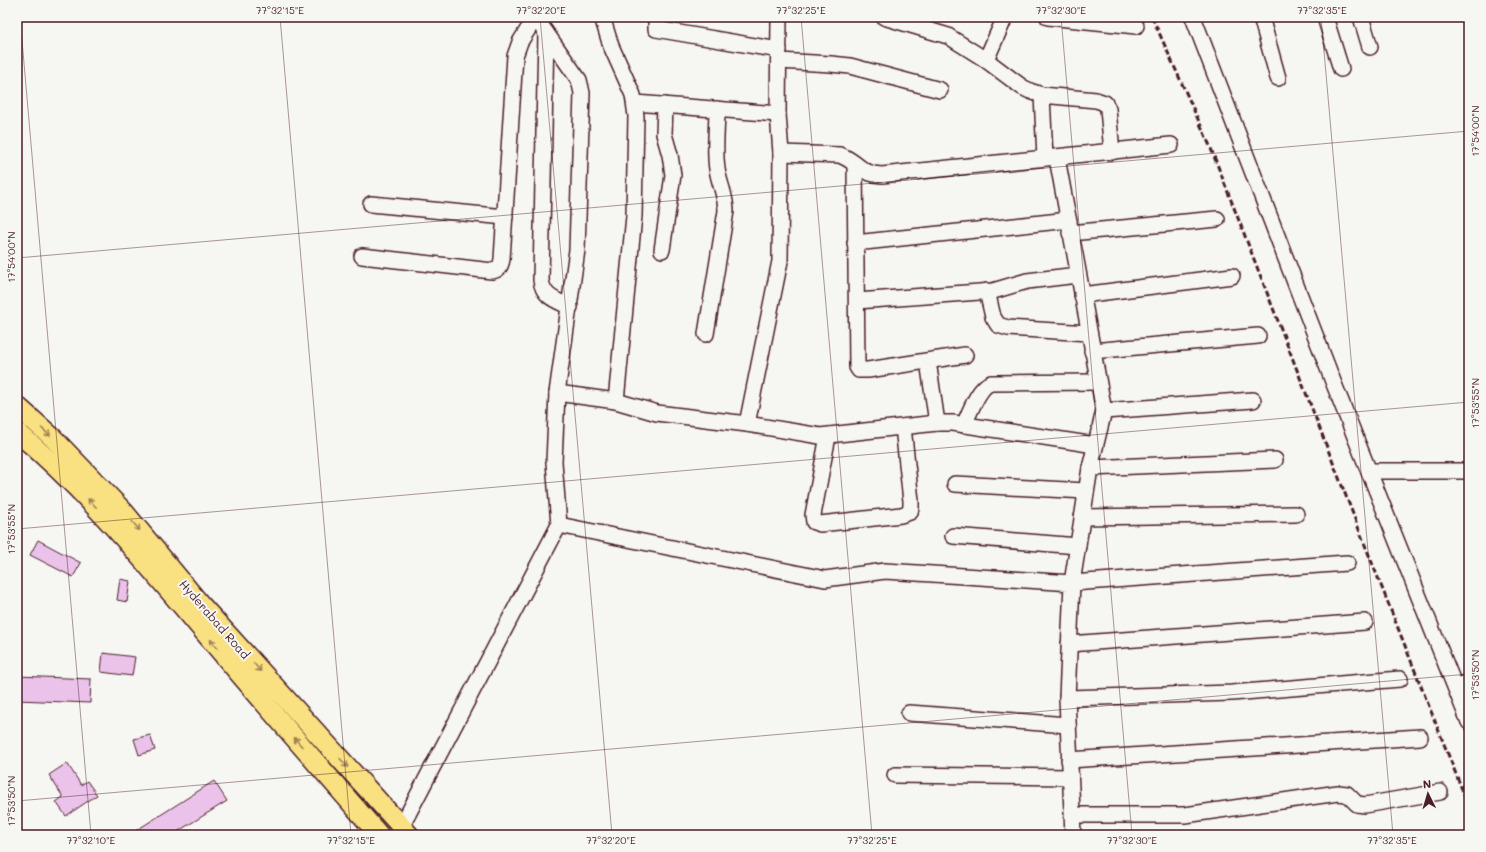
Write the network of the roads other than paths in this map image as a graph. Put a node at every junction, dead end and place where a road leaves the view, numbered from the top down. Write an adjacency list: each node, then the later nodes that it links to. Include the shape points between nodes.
1 (602, 17): 22 (street)
2 (656, 17): 16 (street, via 656,29)
3 (779, 17): 16 (street)
4 (884, 17): 17 (street, via 948,36)
5 (1005, 17): 17 (street)
6 (1048, 17): 12 (street)
7 (1193, 17): 65 (street)
8 (1261, 17): 19 (street)
9 (1325, 17): 18 (street)
10 (1361, 17): 15 (street)
11 (535, 18): 14 (street); 32 (street, via 520,42 515,56)
12 (1098, 20): 13 (street)
13 (1136, 26)
14 (546, 33): 43 (street, via 579,80 582,93 577,250); 43 (street, via 541,280 544,292)
15 (1370, 47)
16 (779, 56): 20 (street, via 850,66); 25 (street)
17 (986, 60): 21 (street, via 1022,87)
18 (1341, 68)
19 (1278, 78)
20 (940, 90)
21 (1042, 95): 27 (street, via 1105,103 1108,109); 29 (street)
22 (635, 103): 23 (street); 53 (street, via 634,216)
23 (665, 105): 24 (street); 36 (street, via 664,134 672,175)
24 (717, 109): 25 (street); 45 (street, via 716,163 726,211)
25 (778, 114): 28 (street)
26 (1171, 146): 27 (street)
27 (1112, 152): 29 (street)
28 (781, 153): 30 (street, via 840,155); 57 (street, via 780,261)
29 (1051, 158): 30 (street, via 882,175 868,173); 34 (street)
30 (855, 164): 35 (street)
31 (371, 204): 32 (street)
32 (504, 217): 37 (street, via 502,263 497,270)
33 (1217, 219): 34 (street)
34 (1069, 226): 35 (street); 38 (street)
35 (856, 243): 42 (street)
36 (662, 250)
37 (362, 256)
38 (1078, 275): 40 (street, via 1027,281); 41 (street)
39 (1232, 276): 41 (street)
40 (987, 291): 42 (street); 44 (street, via 993,317 998,325 1008,328)
41 (1082, 295): 44 (street)
42 (857, 301): 49 (street, via 856,363 859,370)
43 (570, 307): 51 (street)
44 (1089, 333): 47 (street)
45 (706, 334)
46 (1258, 336): 47 (street)
47 (1092, 351): 50 (street)
48 (965, 355): 49 (street)
49 (928, 361): 56 (street)
50 (1098, 382): 55 (street); 58 (street, via 987,384)
51 (557, 393): 53 (street); 71 (street, via 554,462)
52 (1252, 400): 55 (street)
53 (616, 401): 57 (street, via 657,413)
54 (17, 406): 90 (main road, Hyderabad Road, one-way to 90, via 53,438 124,512 200,604)
55 (1104, 411): 62 (street)
56 (937, 423): 58 (street); 59 (street)
57 (747, 424): 61 (street)
58 (964, 424): 62 (street)
59 (903, 427): 61 (street); 61 (street, via 910,512 820,524 814,522 813,515)
60 (17, 432): 91 (main road, Hyderabad Road, one-way to 60, via 114,526)
61 (828, 436)
62 (1095, 445): 64 (street)
63 (1275, 460): 64 (street)
64 (1090, 468): 68 (street)
65 (1369, 470): 66 (street); 79 (street)
66 (1469, 471)
67 (955, 484): 68 (street)
68 (1086, 491): 70 (street)
69 (1296, 514): 70 (street)
70 (1082, 517): 73 (street)
71 (559, 525): 75 (street, via 824,579 885,571); 90 (street)
72 (953, 536): 73 (street)
73 (1078, 546): 75 (street)
74 (1347, 563): 75 (street)
75 (1072, 583): 77 (street)
76 (1366, 622): 77 (street)
77 (1069, 644): 80 (street)
78 (1400, 679): 80 (street, via 1232,693)
79 (1462, 685): 82 (street)
80 (1067, 698): 83 (street)
81 (909, 713): 83 (street)
82 (1469, 722)
83 (1068, 725): 85 (street)
84 (1420, 737): 85 (street)
85 (1069, 760): 87 (street)
86 (895, 775): 87 (street)
87 (1070, 777): 89 (street)
88 (1440, 792): 89 (street, via 1365,805 1357,804 1347,794 1338,793 1185,815)
89 (1073, 815): 92 (street)
90 (403, 832)
91 (379, 835)
92 (1073, 835)

